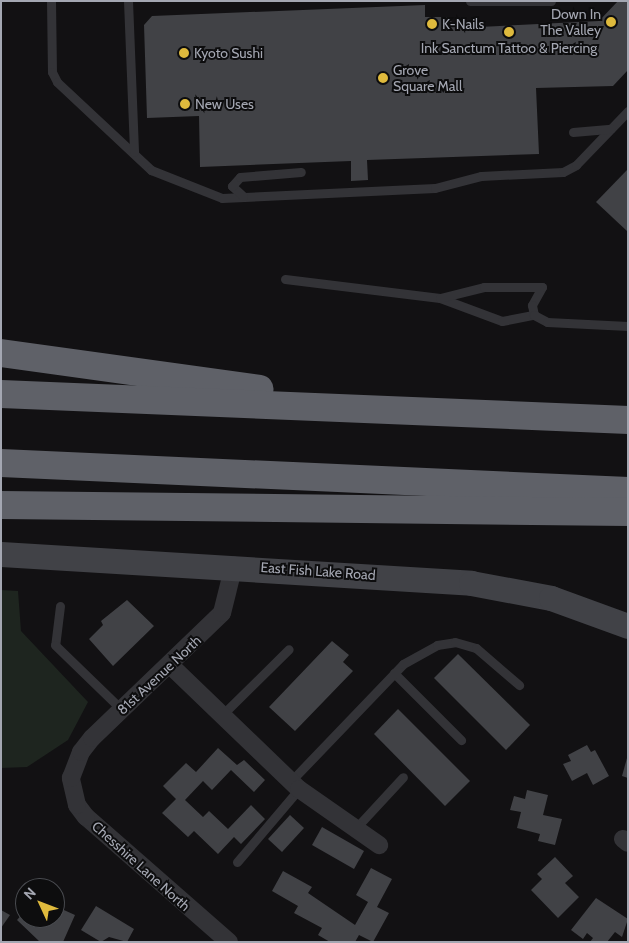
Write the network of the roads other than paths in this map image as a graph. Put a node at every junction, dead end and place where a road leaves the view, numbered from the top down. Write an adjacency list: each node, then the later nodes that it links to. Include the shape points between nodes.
1 (51, 1): 9 (lane, via 52,72 57,82)
2 (128, 1): 9 (lane)
3 (470, 1): 5 (lane)
4 (551, 1): 5 (lane)
5 (512, 2)
6 (628, 112): 7 (lane)
7 (611, 129): 8 (lane); 11 (lane, via 576,165 550,175 481,176 435,188)
8 (573, 132)
9 (134, 152): 11 (lane, via 163,176 222,198)
10 (300, 172): 11 (lane, via 236,178 232,186 236,194)
11 (249, 197)
12 (285, 280): 13 (lane)
13 (440, 298): 14 (lane, via 502,320); 14 (lane, via 484,288 542,287 532,305)
14 (534, 315): 15 (lane, via 547,322)
15 (628, 326)
16 (1, 353): 18 (highway, via 98,370)
17 (1, 394): 18 (highway)
18 (448, 412): 19 (highway)
19 (628, 420)
20 (1, 463): 22 (highway)
21 (1, 489): 24 (highway, via 149,496)
22 (628, 491)
23 (1, 505): 24 (highway)
24 (196, 507): 25 (highway)
25 (628, 512)
26 (1, 554): 27 (street, East Fish Lake Road)
27 (234, 565): 29 (street, East Fish Lake Road, via 497,587 552,598); 31 (street, 81st Avenue North, via 222,613)
28 (60, 606): 34 (lane, via 55,645)
29 (628, 626)
30 (289, 649): 35 (lane)
31 (170, 665): 34 (street, 81st Avenue North); 35 (street)
32 (394, 673): 33 (lane, via 437,645 455,642 493,659); 36 (lane); 39 (lane)
33 (519, 684)
34 (122, 710): 37 (street, 81st Avenue North, via 81,752)
35 (222, 716): 39 (street)
36 (461, 740)
37 (71, 778): 43 (street, Chesshire Lane North, via 77,805 86,818)
38 (403, 778): 40 (lane)
39 (294, 785): 40 (street); 42 (lane)
40 (354, 830): 41 (street)
41 (379, 845)
42 (236, 862)
43 (229, 942)

